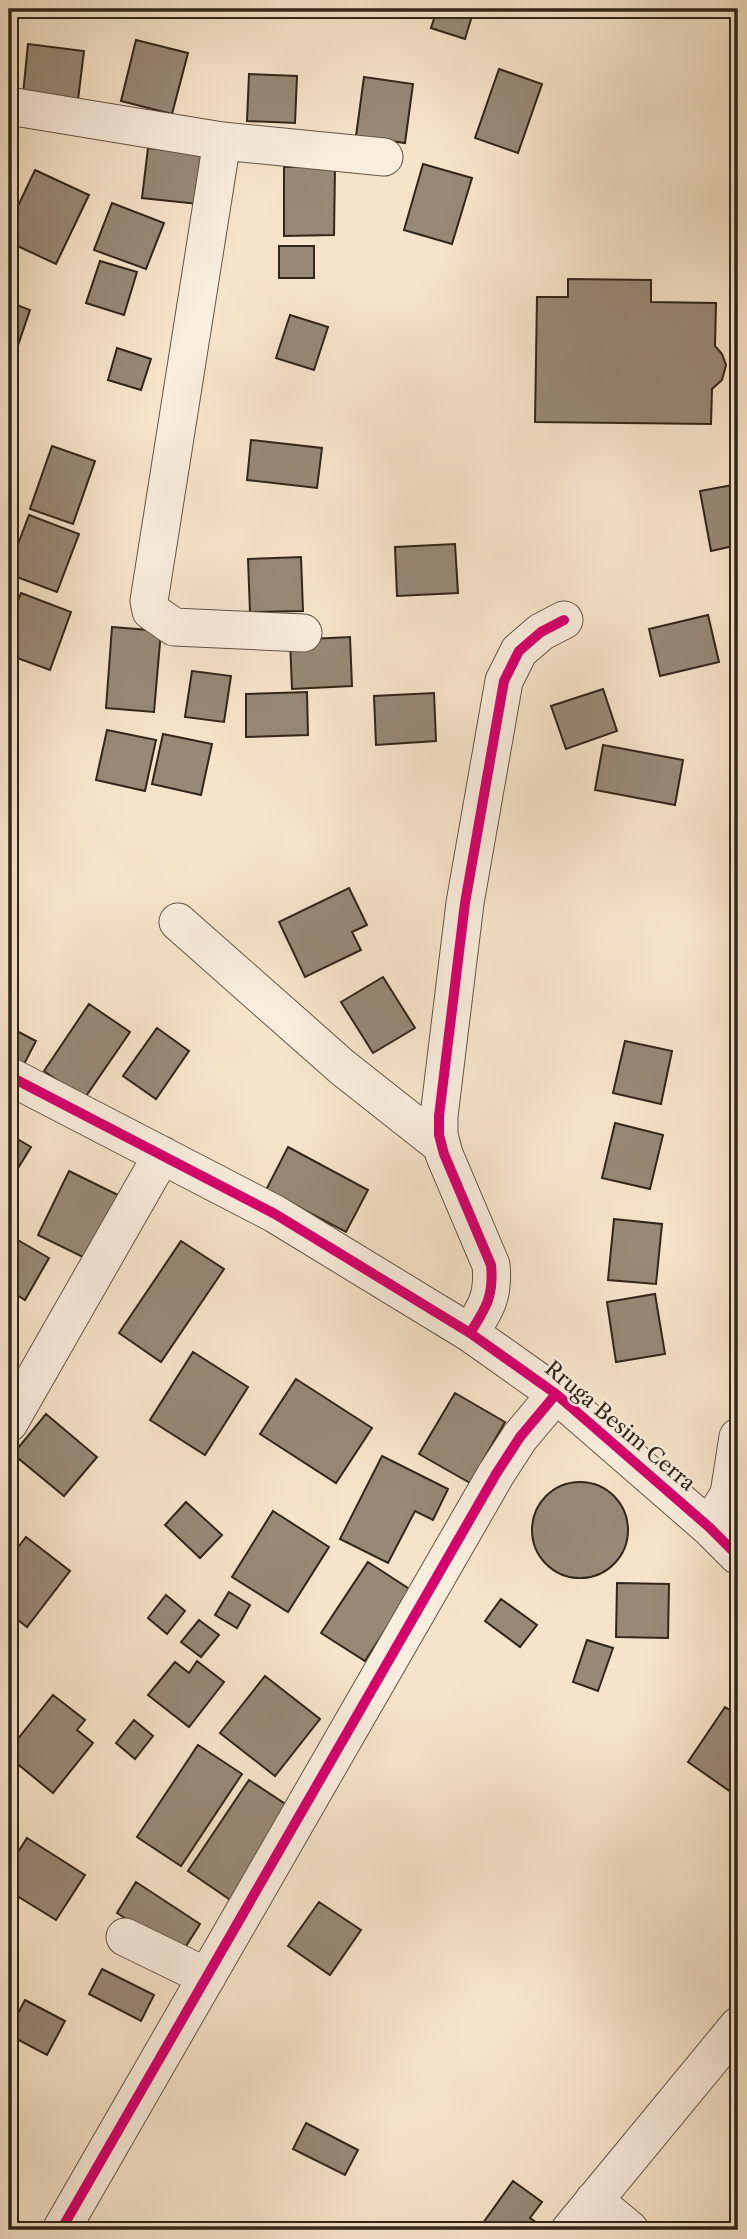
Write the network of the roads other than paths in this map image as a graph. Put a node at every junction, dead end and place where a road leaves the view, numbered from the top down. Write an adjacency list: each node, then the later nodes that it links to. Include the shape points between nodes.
1 (9, 106): 2 (street)
2 (222, 141): 3 (street); 5 (street, via 149,601 151,611 174,627)
3 (384, 157)
4 (565, 620): 8 (street, via 541,632 519,652 504,681 465,903 439,1116)
5 (303, 634)
6 (178, 922): 8 (street, via 342,1067)
7 (9, 1076): 9 (street, Rruga Besim Cerra)
8 (442, 1146): 10 (street, via 491,1265 489,1303)
9 (162, 1155): 10 (street, Rruga Besim Cerra, via 275,1214); 12 (street)
10 (470, 1333): 11 (street, Rruga Besim Cerra)
11 (556, 1394): 14 (street, Rruga Besim Cerra); 17 (street, via 496,1474)
12 (9, 1423)
13 (738, 1437): 14 (street, via 729,1494)
14 (709, 1527): 15 (street, Rruga Besim Cerra)
15 (738, 1556)
16 (125, 1937): 17 (street)
17 (207, 1977): 20 (street)
18 (738, 2026): 19 (street)
19 (594, 2200): 21 (street); 22 (street)
20 (61, 2230)
21 (570, 2230)
22 (631, 2230)

